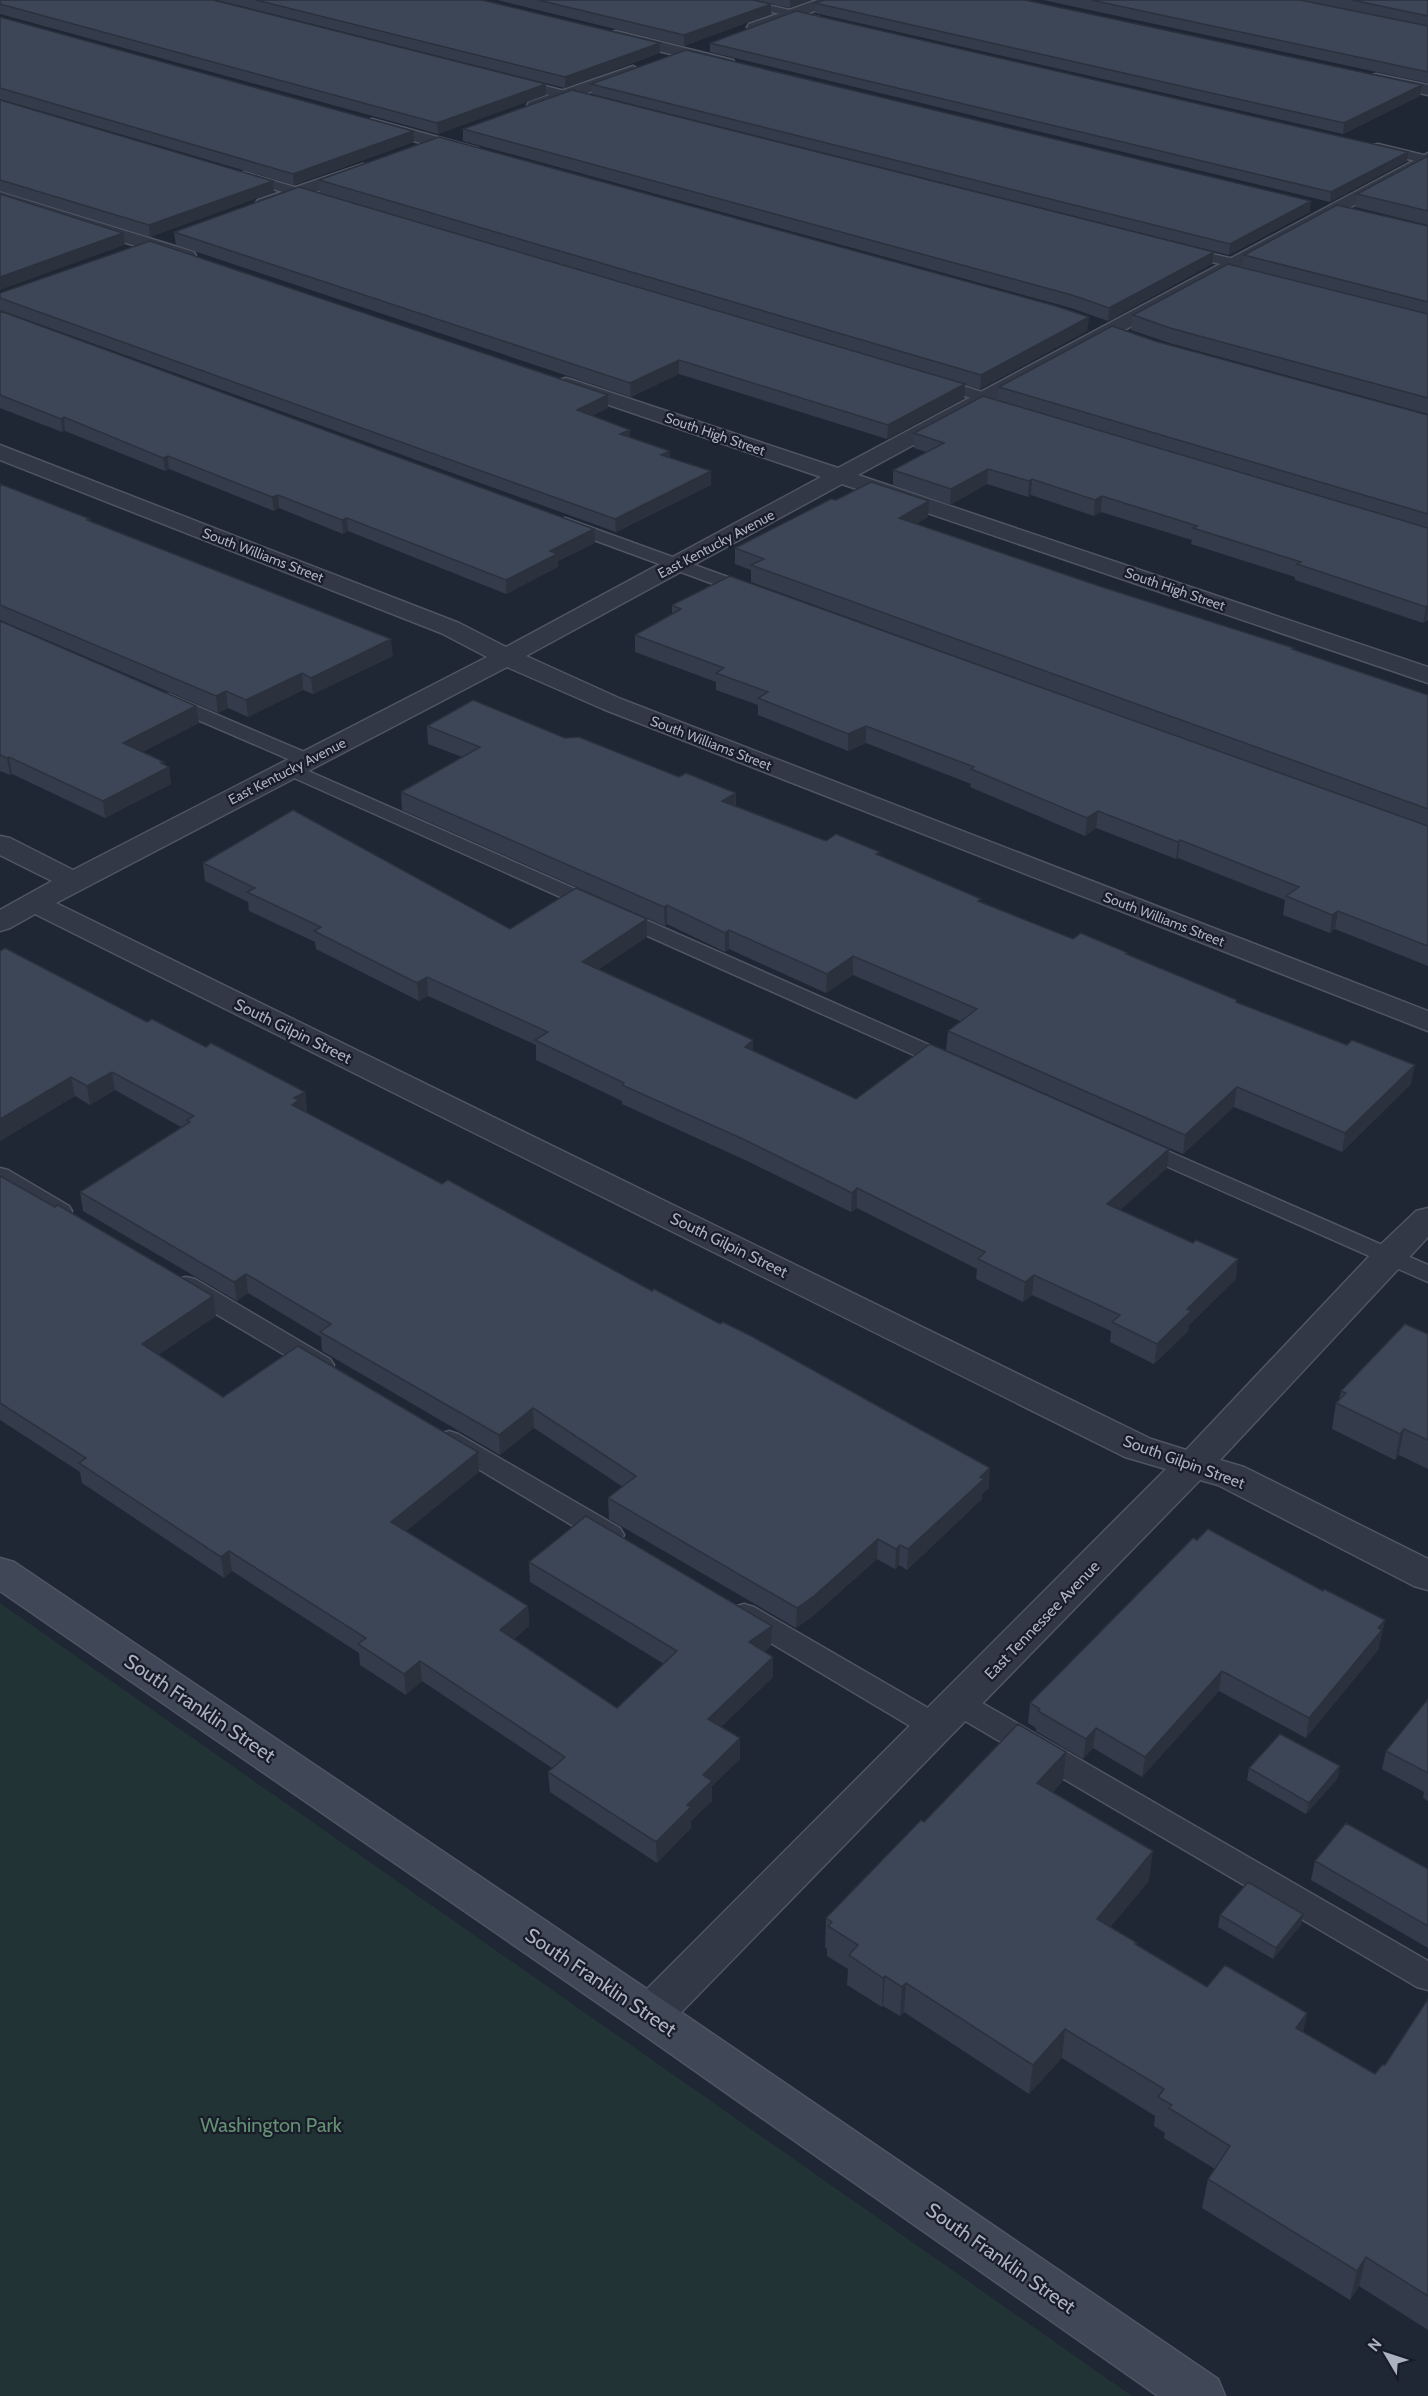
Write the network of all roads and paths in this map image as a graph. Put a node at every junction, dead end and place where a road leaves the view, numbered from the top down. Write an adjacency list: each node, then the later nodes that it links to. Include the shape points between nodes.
1 (732, 0): 3 (lane)
2 (832, 0): 3 (street)
3 (793, 14): 4 (lane); 6 (street)
4 (827, 22)
5 (605, 33): 8 (street)
6 (739, 33)
7 (706, 45): 8 (street)
8 (684, 52): 9 (street); 13 (street)
9 (742, 66)
10 (1359, 75): 12 (street)
11 (496, 77): 13 (lane)
12 (1428, 90)
13 (566, 95): 14 (lane); 15 (street)
14 (601, 104)
15 (515, 114)
16 (357, 120): 18 (street)
17 (470, 130): 18 (street)
18 (437, 142): 20 (street); 21 (street)
19 (1368, 146): 22 (lane)
20 (405, 154)
21 (494, 158)
22 (1427, 159): 30 (street, East Kentucky Avenue)
23 (383, 162): 25 (street)
24 (229, 172): 25 (lane)
25 (297, 192): 27 (lane); 29 (street)
26 (0, 197): 33 (street)
27 (332, 202)
28 (1309, 204): 30 (street)
29 (253, 208)
30 (1332, 210): 31 (street); 37 (street, East Kentucky Avenue)
31 (1364, 217)
32 (174, 237): 33 (street)
33 (152, 245): 35 (street); 36 (street)
34 (1176, 249): 37 (lane)
35 (119, 256)
36 (208, 264)
37 (1233, 270): 39 (street, East Kentucky Avenue)
38 (1083, 321): 39 (street)
39 (1121, 335): 42 (street, East Kentucky Avenue)
40 (918, 377): 42 (lane)
41 (548, 378): 44 (street, South High Street)
42 (988, 404): 44 (street, East Kentucky Avenue)
43 (0, 452): 48 (street, South Williams Street, via 450,628)
44 (842, 477): 46 (street, East Kentucky Avenue); 49 (street, South High Street)
45 (544, 516): 46 (lane)
46 (678, 565): 47 (lane); 48 (street, East Kentucky Avenue)
47 (768, 597)
48 (506, 657): 51 (street, East Kentucky Avenue); 56 (street, South Williams Street, via 612,704)
49 (1428, 675)
50 (149, 692): 51 (lane)
51 (299, 765): 53 (street, East Kentucky Avenue); 57 (lane)
52 (0, 844): 53 (street)
53 (73, 881): 54 (street, East Kentucky Avenue)
54 (34, 903): 55 (street, East Kentucky Avenue); 67 (street, South Gilpin Street, via 1138,1448)
55 (0, 922)
56 (1428, 1022)
57 (975, 1073)
58 (1116, 1136): 62 (lane)
59 (0, 1175): 61 (lane)
60 (1428, 1218): 62 (street, East Tennessee Avenue)
61 (82, 1224)
62 (1388, 1257): 64 (lane); 67 (street, East Tennessee Avenue)
63 (165, 1272): 65 (lane)
64 (1428, 1274)
65 (340, 1376)
66 (432, 1430): 68 (lane)
67 (1194, 1464): 70 (street, South Gilpin Street, via 1231,1476); 72 (street, East Tennessee Avenue)
68 (628, 1545)
69 (0, 1572): 74 (street, South Franklin Street)
70 (1428, 1576)
71 (720, 1600): 72 (lane)
72 (948, 1716): 73 (lane); 74 (street, East Tennessee Avenue)
73 (1428, 1977)
74 (650, 2015): 75 (street, South Franklin Street)
75 (1200, 2396)

